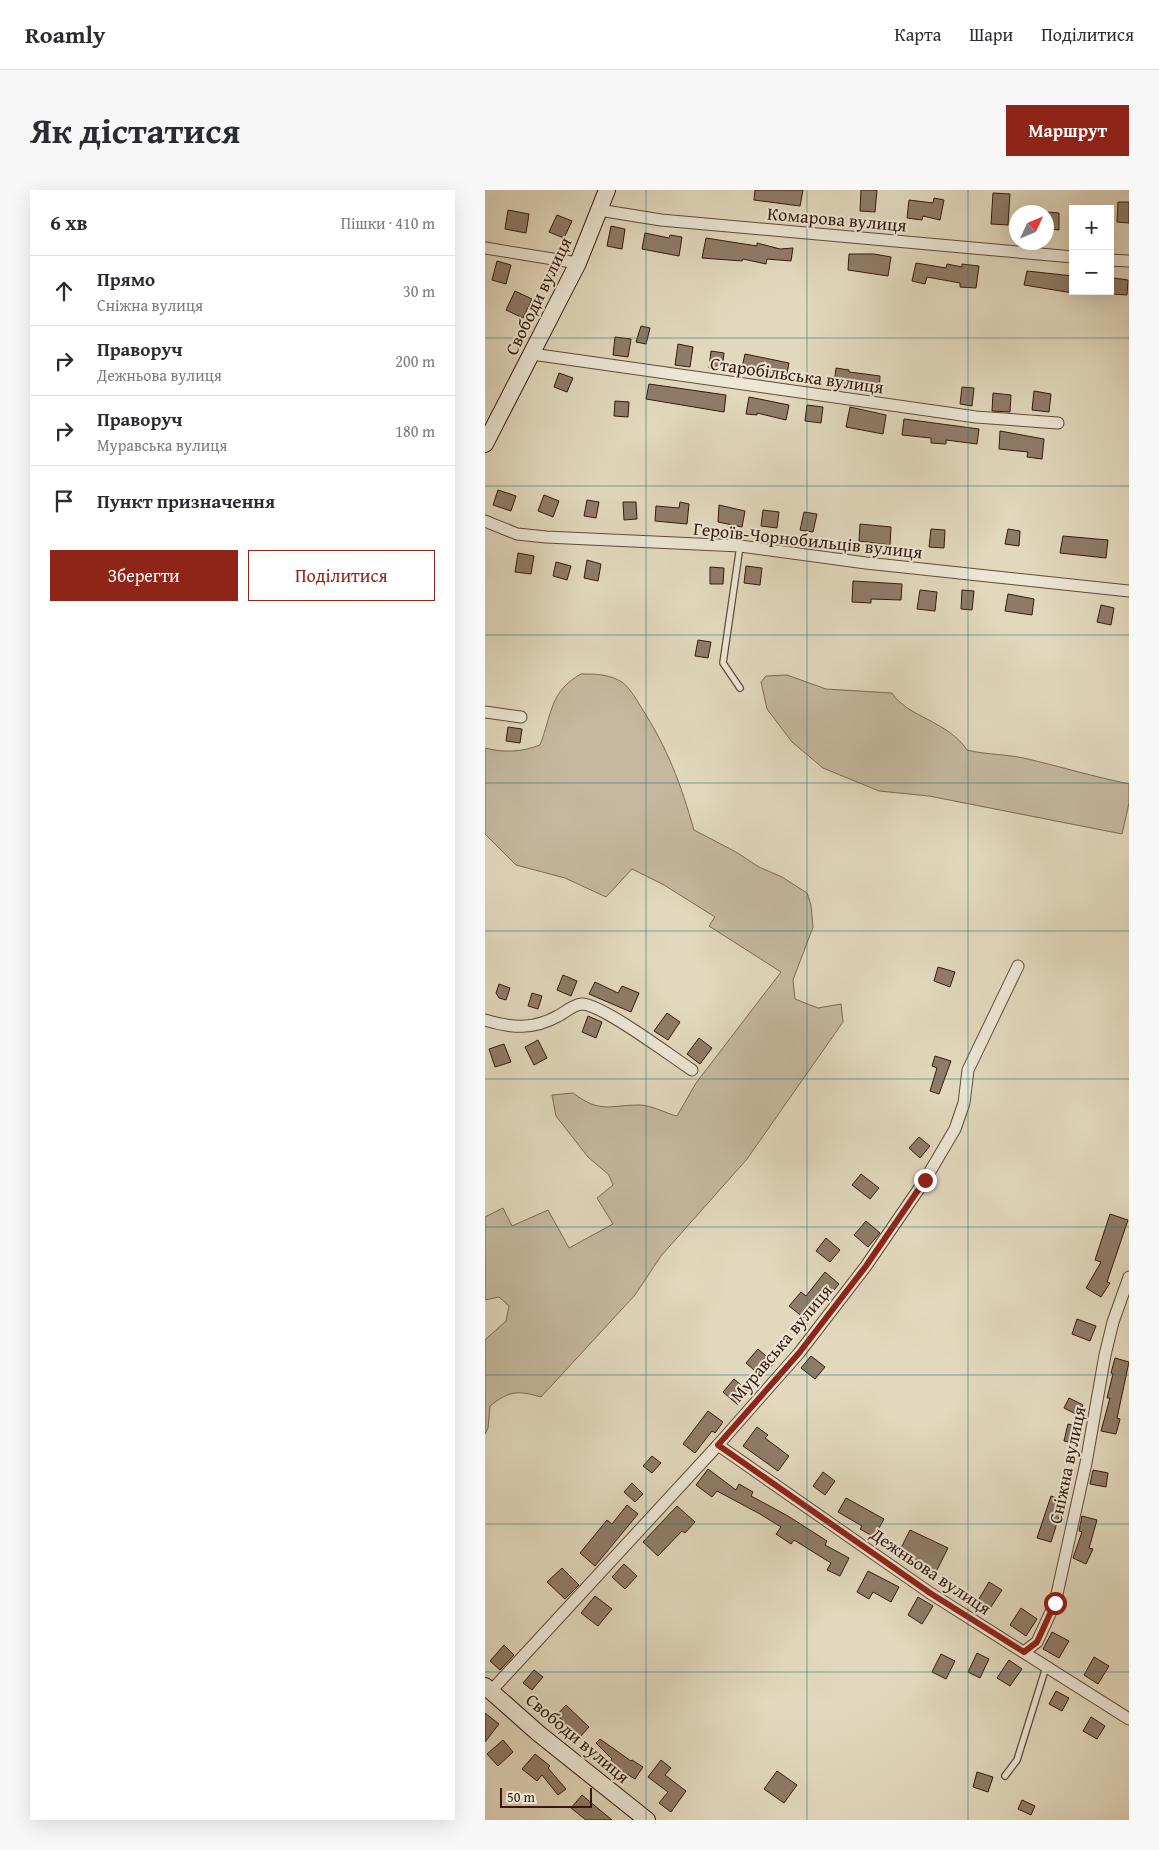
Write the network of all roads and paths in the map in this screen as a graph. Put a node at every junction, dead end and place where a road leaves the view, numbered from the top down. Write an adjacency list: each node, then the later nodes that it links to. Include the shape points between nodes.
1 (607, 190): 2 (street, Свободи вулиця)
2 (599, 210): 4 (street, Комарова вулиця, via 661,220); 7 (street, Свободи вулиця)
3 (485, 248): 7 (street)
4 (1069, 257)
5 (1114, 260): 6 (street)
6 (1129, 262)
7 (578, 263): 8 (street, Свободи вулиця)
8 (532, 354): 9 (street, Старобільська вулиця, via 976,417); 10 (street, Свободи вулиця)
9 (1058, 423)
10 (485, 444)
11 (485, 521): 12 (street, Героїв-Чорнобильців вулиця, via 517,534 546,537)
12 (740, 546): 13 (street, Героїв-Чорнобильців вулиця); 14 (lane, via 723,663)
13 (1129, 591)
14 (739, 688)
15 (485, 712): 16 (street)
16 (521, 717)
17 (1018, 966): 21 (street, Муравська вулиця, via 969,1070 964,1103 955,1129 930,1172 866,1266 799,1353)
18 (485, 1020): 19 (street, via 515,1027 535,1027 582,1004 602,1010)
19 (692, 1070)
20 (1129, 1277): 22 (street, Сніжна вулиця, via 1105,1356 1088,1454 1055,1603 1037,1642)
21 (718, 1445): 22 (street, Дежньова вулиця, via 930,1593); 24 (street, Муравська вулиця)
22 (1024, 1652): 23 (street, Дежньова вулиця)
23 (1046, 1666): 25 (street, Дежньова вулиця); 26 (lane, via 1017,1760)
24 (488, 1689): 27 (street, Свободи вулиця)
25 (1129, 1719)
26 (1005, 1776)
27 (647, 1820)

